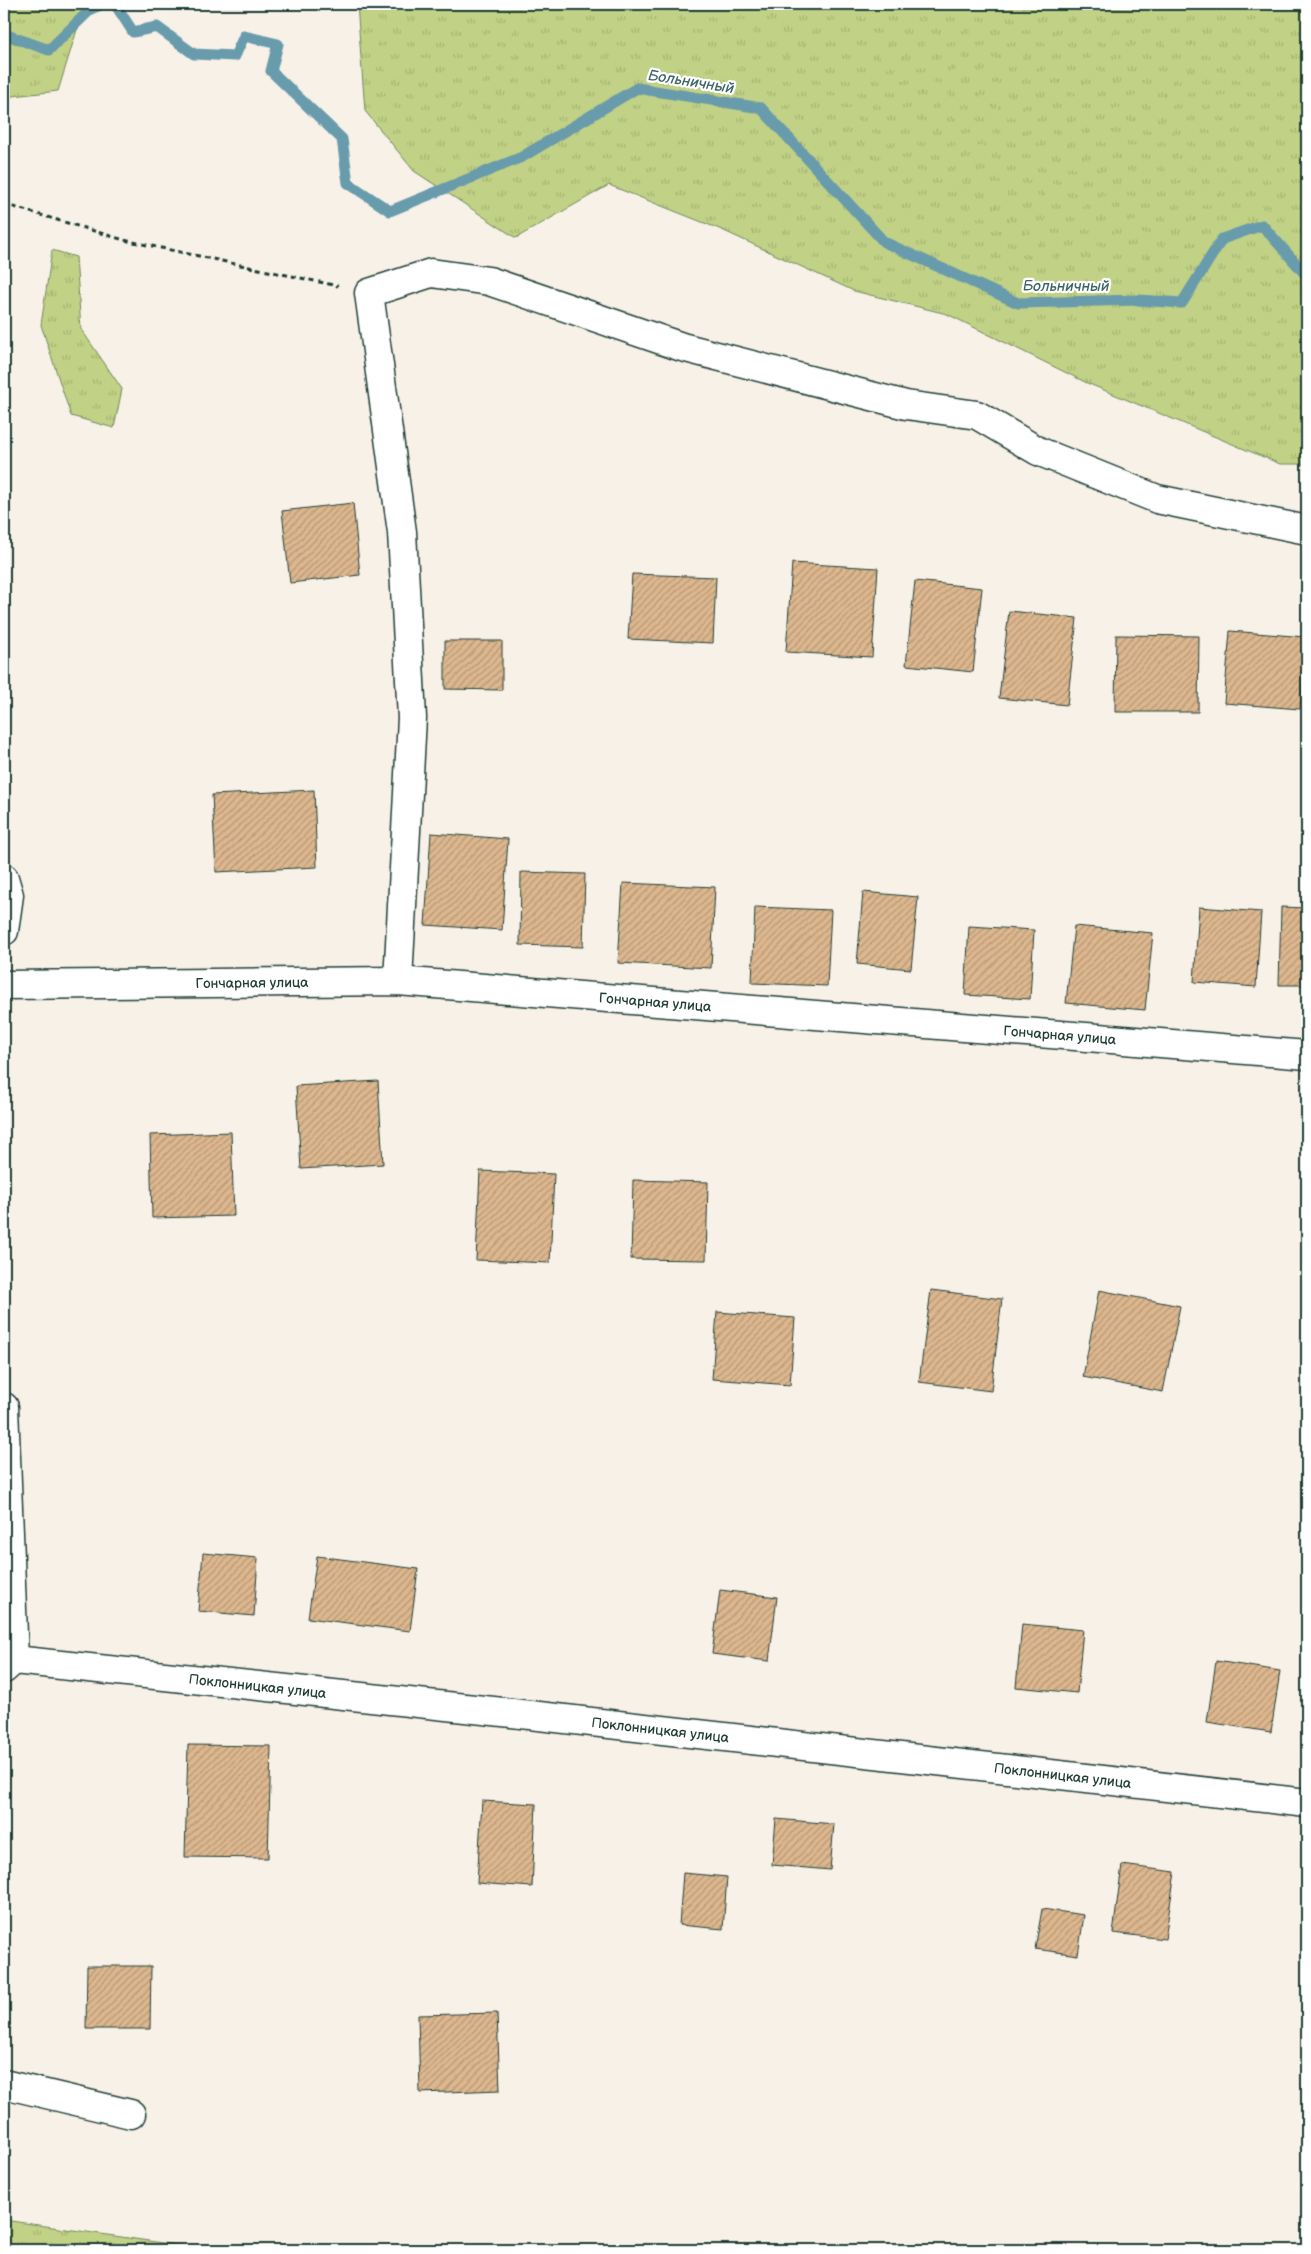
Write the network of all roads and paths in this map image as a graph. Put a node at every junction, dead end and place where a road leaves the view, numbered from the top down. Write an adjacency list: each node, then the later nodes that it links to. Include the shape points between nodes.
1 (4, 204): 2 (path, via 124,240)
2 (369, 293): 3 (street, via 431,273 489,281 682,347 906,405 977,415 1038,450 1157,499); 6 (street, via 402,532 412,718)
3 (1307, 530)
4 (4, 878): 5 (street, via 9,895)
5 (4, 931)
6 (398, 981): 7 (street, Гончарная улица); 8 (street, Гончарная улица)
7 (4, 985)
8 (1307, 1055)
9 (4, 1407): 10 (street)
10 (6, 1549): 11 (street)
11 (9, 1665): 12 (street, Поклонницкая улица, via 512,1713)
12 (1307, 1803)
13 (4, 2084): 14 (street)
14 (131, 2114)

